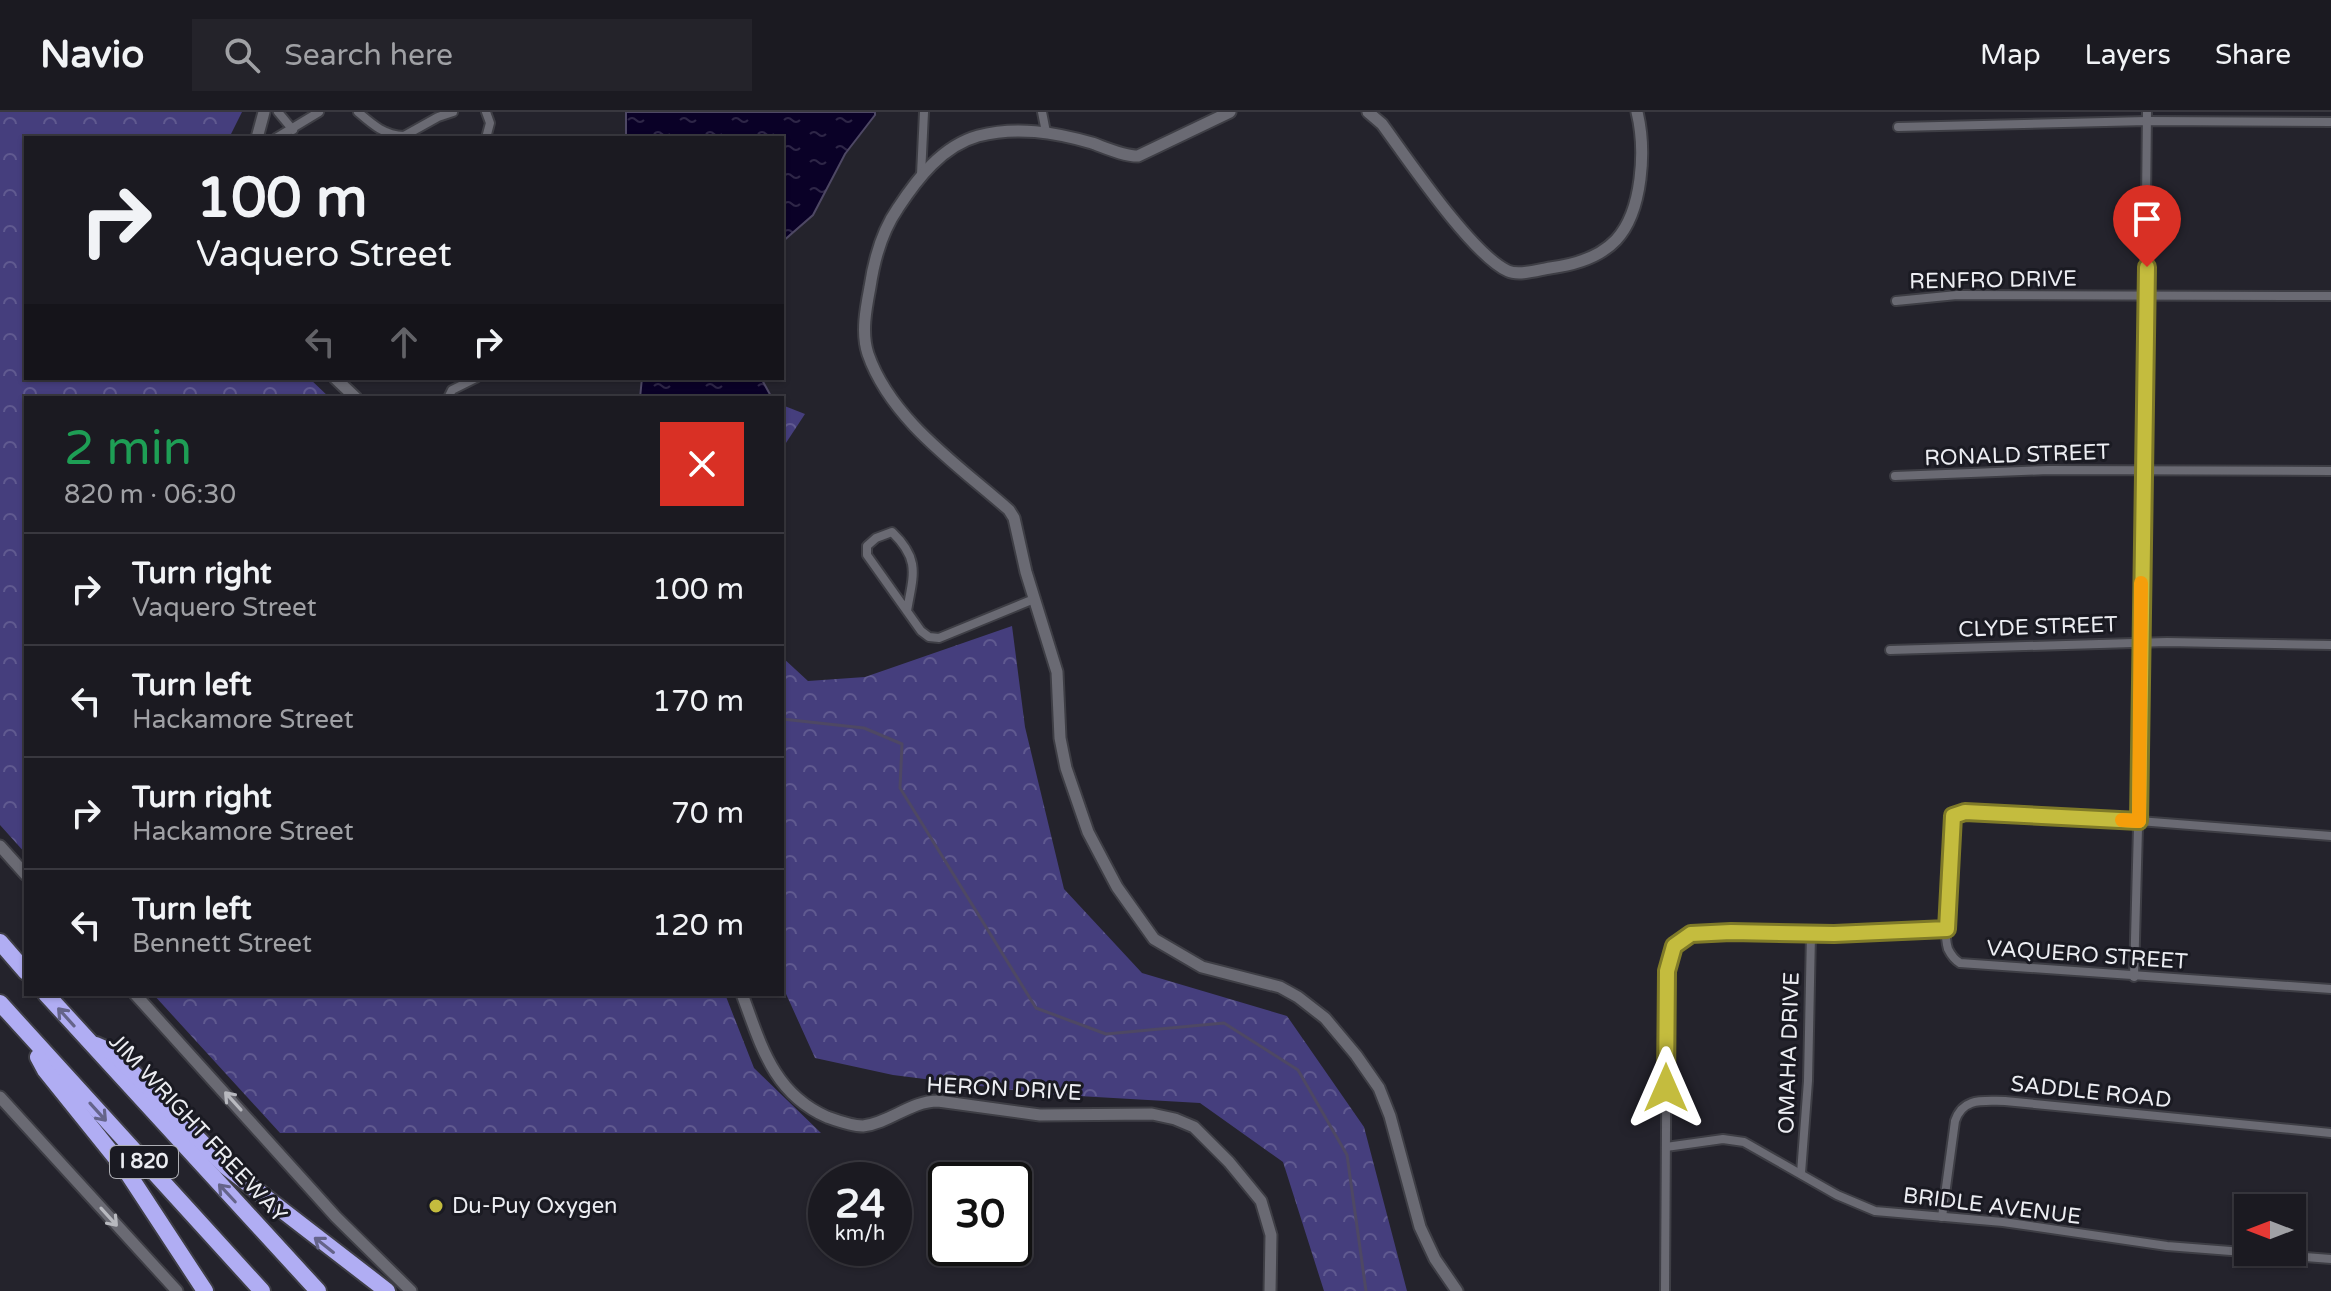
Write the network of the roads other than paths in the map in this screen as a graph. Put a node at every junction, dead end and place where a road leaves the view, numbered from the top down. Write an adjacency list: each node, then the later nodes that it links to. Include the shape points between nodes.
1 (264, 112): 17 (street)
2 (278, 112): 15 (street)
3 (319, 112): 15 (street)
4 (358, 112): 5 (street, via 378,129 404,136)
5 (453, 112)
6 (486, 112): 19 (street)
7 (924, 112): 20 (street)
8 (1042, 112): 16 (street)
9 (1230, 112): 16 (street, via 1138,156)
10 (1368, 112): 11 (street, via 1473,242 1517,272 1566,266 1616,240 1629,222 1641,176)
11 (1637, 112)
12 (2147, 116): 13 (street); 14 (street); 21 (street)
13 (2331, 122)
14 (1898, 127)
15 (293, 130): 18 (street)
16 (1046, 132): 20 (street, via 977,136 946,153)
17 (258, 136)
18 (280, 136)
19 (487, 136)
20 (921, 176): 31 (street, via 894,213 873,265 865,319 867,351 905,416 1009,510)
21 (2147, 296): 22 (street, RENFRO DRIVE); 23 (street, RENFRO DRIVE, via 1957,295); 28 (street)
22 (2331, 296)
23 (1896, 301)
24 (337, 380): 26 (street)
25 (472, 380): 27 (street)
26 (354, 396)
27 (449, 396)
28 (2143, 470): 29 (street, RONALD STREET); 30 (street, RONALD STREET); 33 (street)
29 (2331, 471)
30 (1895, 476)
31 (1034, 599): 32 (street, via 939,638 921,631); 65 (street, via 1057,672 1066,768 1088,832 1117,887 1154,939 1202,967 1280,987 1325,1018 1379,1088 1420,1227)
32 (907, 611): 32 (street, via 867,555 867,546 892,532 913,559)
33 (2140, 643): 34 (street, CLYDE STREET); 35 (street, CLYDE STREET); 36 (street)
34 (2331, 645)
35 (1890, 650)
36 (2139, 821): 37 (street); 40 (street, via 1965,812 1953,816); 44 (street)
37 (2331, 836)
38 (0, 846): 39 (street)
39 (24, 873)
40 (1947, 929): 41 (street); 44 (street, VAQUERO STREET, via 1948,947 1960,963)
41 (1811, 933): 54 (street, via 1691,934 1671,952); 55 (street, OMAHA DRIVE)
42 (0, 942): 43 (highway)
43 (24, 970)
44 (2134, 977): 45 (street, VAQUERO STREET)
45 (2331, 989)
46 (48, 996): 51 (highway, JIM WRIGHT FREEWAY / I 820, one-way to 46)
47 (137, 996): 63 (street, one-way to 47, via 336,1217)
48 (743, 996): 64 (street, HERON DRIVE, via 780,1081 815,1112 842,1122 877,1123 924,1101 938,1101 1040,1115 1152,1114 1194,1127 1261,1201 1272,1246)
49 (0, 1003): 50 (highway, I 820)
50 (27, 1034): 59 (highway, via 45,1070 127,1172); 60 (highway, I 820, one-way to 60)
51 (87, 1041): 61 (highway, JIM WRIGHT FREEWAY / I 820, one-way to 51); 62 (highway, one-way to 51, via 225,1166 114,1053)
52 (0, 1097): 58 (street, one-way to 58)
53 (2331, 1133): 56 (street, SADDLE ROAD, via 2005,1101 1964,1105 1955,1121)
54 (1666, 1147): 55 (street, BRIDLE AVENUE, via 1723,1139 1744,1142); 66 (street)
55 (1801, 1173): 56 (street, BRIDLE AVENUE, via 1875,1211)
56 (1942, 1217): 57 (street, BRIDLE AVENUE, via 2167,1246)
57 (2331, 1259)
58 (177, 1291)
59 (205, 1291)
60 (262, 1291)
61 (318, 1291)
62 (387, 1291)
63 (411, 1291)
64 (1270, 1291)
65 (1457, 1291)
66 (1665, 1291)

